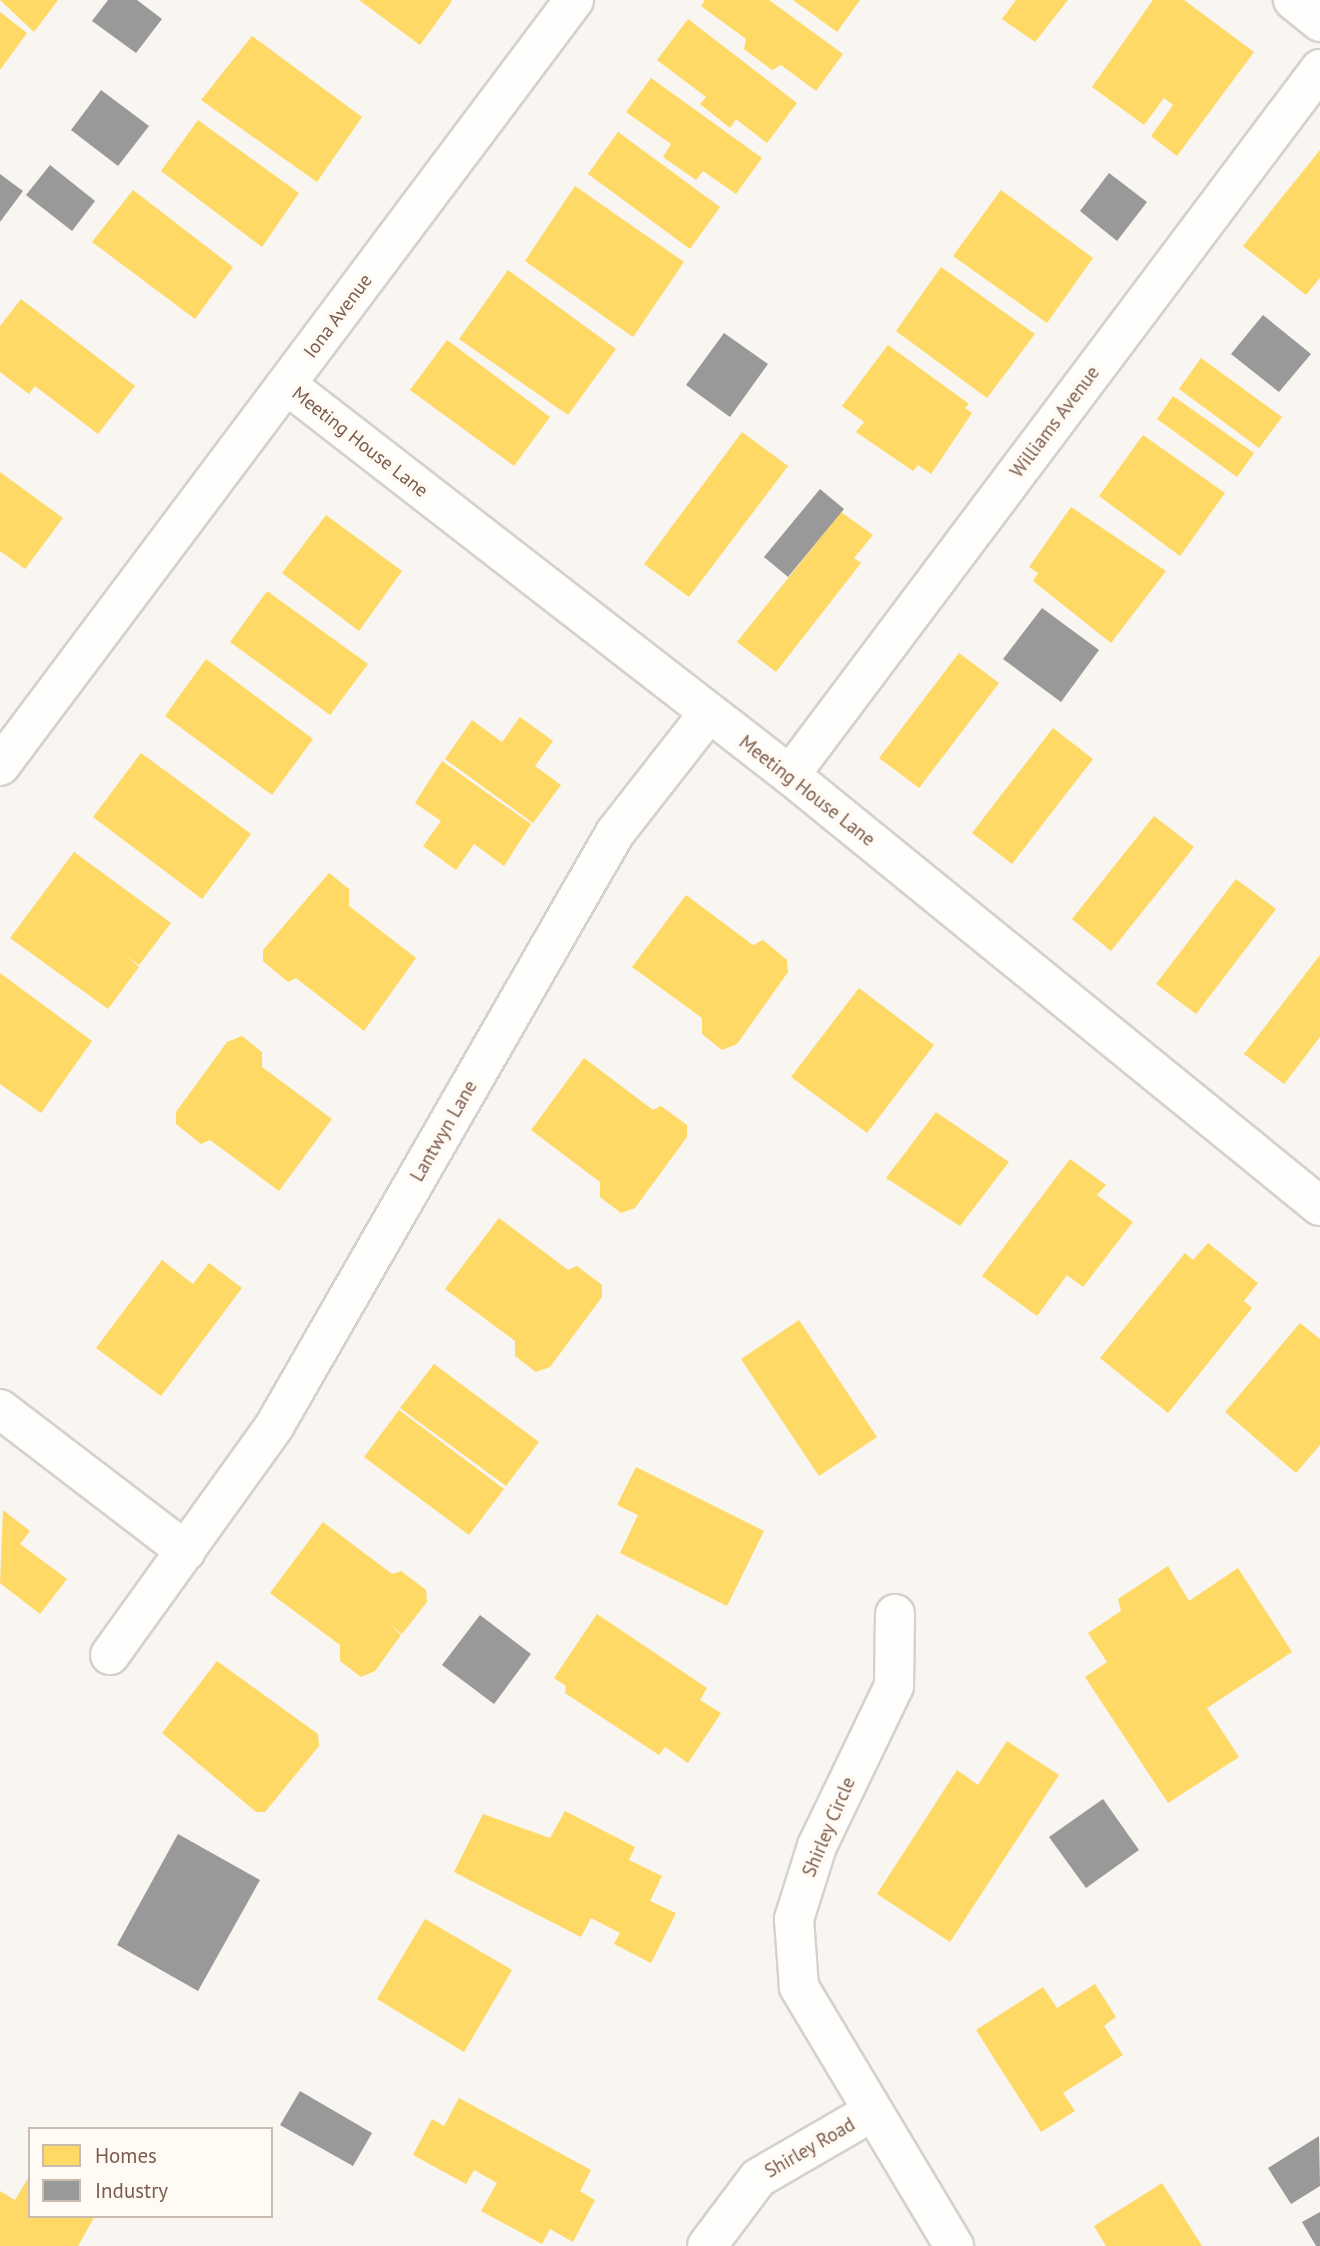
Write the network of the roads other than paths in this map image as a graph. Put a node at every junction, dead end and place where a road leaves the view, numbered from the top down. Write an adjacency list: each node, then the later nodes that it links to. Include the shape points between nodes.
1 (574, 0): 5 (street, Iona Avenue)
2 (1293, 0): 3 (street)
3 (1320, 22)
4 (1320, 69): 8 (street, Williams Avenue)
5 (287, 385): 6 (street, Meeting House Lane); 7 (street, Iona Avenue)
6 (708, 714): 8 (street, Meeting House Lane); 11 (street, Lantwyn Lane, via 615,833 275,1425)
7 (0, 766)
8 (790, 775): 9 (street, Meeting House Lane)
9 (1320, 1206)
10 (0, 1409): 11 (street)
11 (186, 1550): 13 (street, Lantwyn Lane)
12 (895, 1614): 14 (street, Shirley Circle, via 894,1686 817,1846 793,1919 799,1987)
13 (110, 1655)
14 (872, 2112): 15 (street, Shirley Road, via 758,2178); 16 (street, Shirley Road)
15 (706, 2246)
16 (954, 2246)

